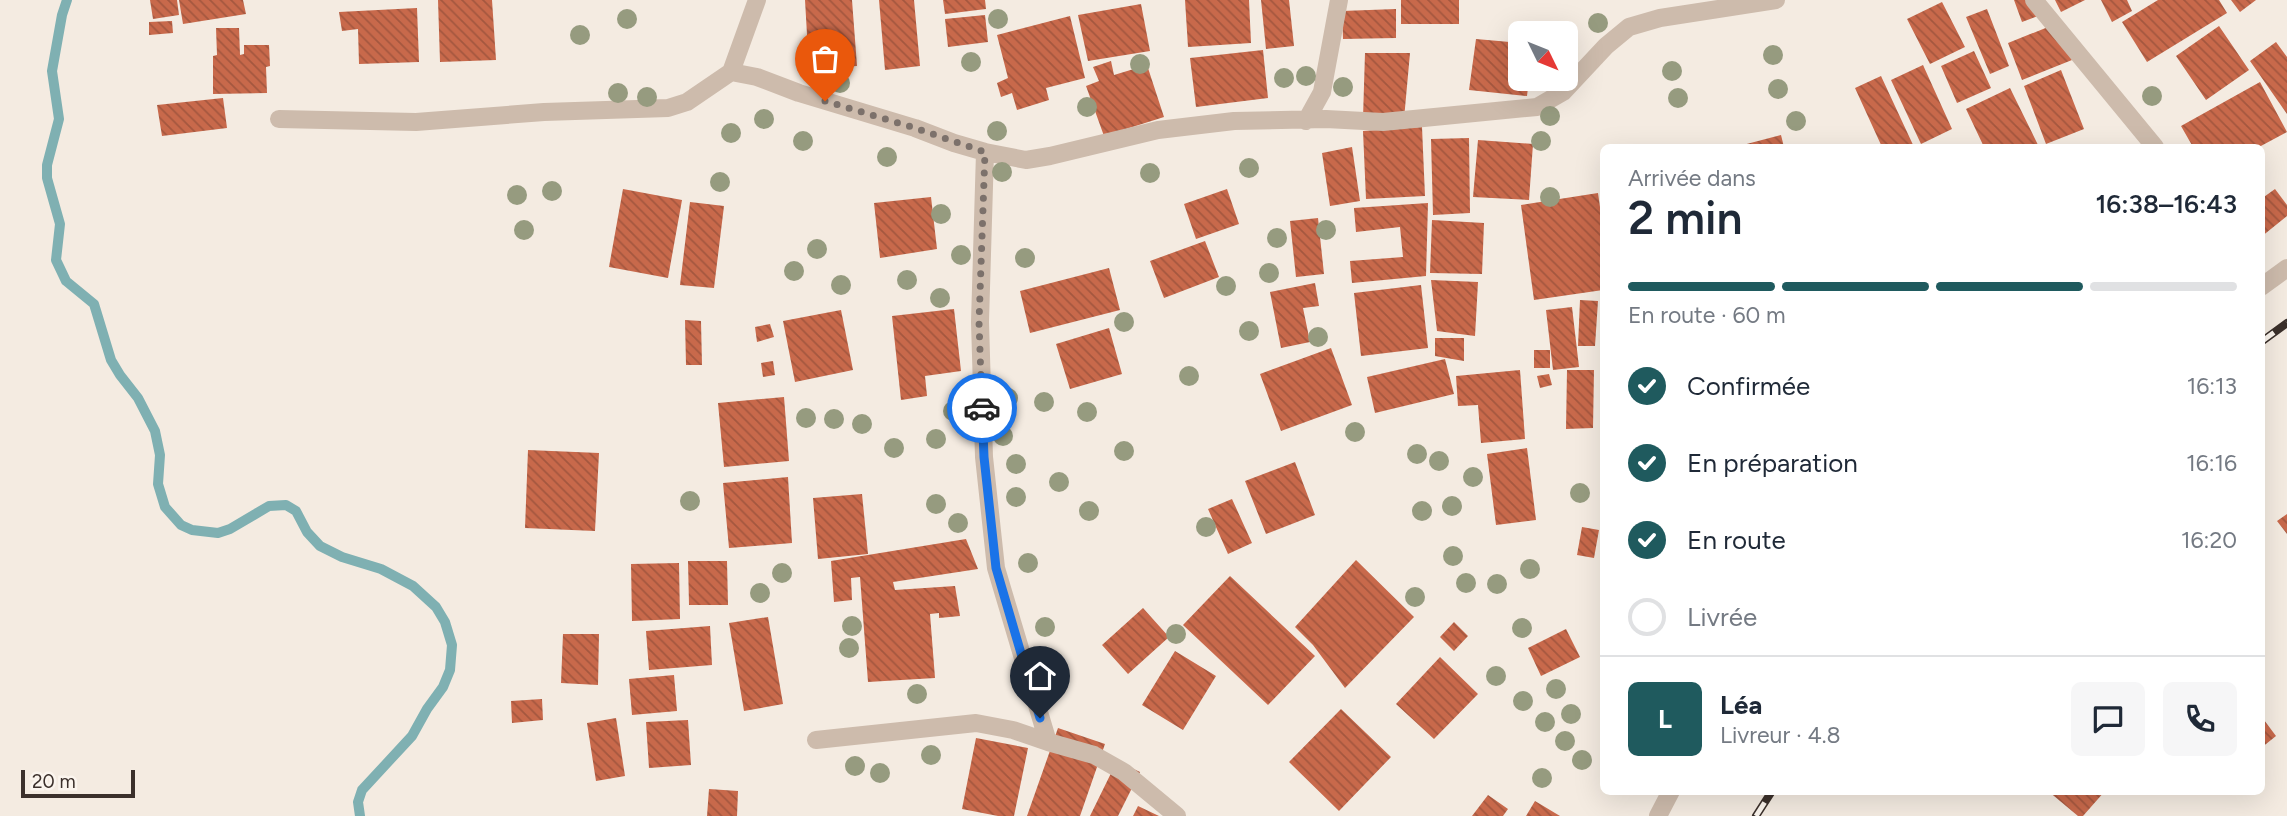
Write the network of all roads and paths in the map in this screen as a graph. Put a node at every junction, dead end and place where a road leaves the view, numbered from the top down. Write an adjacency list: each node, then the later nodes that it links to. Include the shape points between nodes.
1 (757, 0): 5 (street)
2 (1339, 0): 7 (street, via 1322,92)
3 (1776, 0): 7 (street, via 1629,27 1563,92 1537,107 1383,122)
4 (2034, 0): 8 (street)
5 (731, 72): 6 (street, via 687,102 668,108 416,122); 9 (street)
6 (279, 119)
7 (1306, 121): 9 (street, via 1234,121 1158,130 1026,160)
8 (2153, 144)
9 (985, 152): 13 (street, via 979,322 984,457 996,568)
10 (2287, 268): 11 (street)
11 (2265, 284)
12 (816, 740): 13 (street, via 976,723)
13 (1048, 742): 15 (street, via 1094,755 1125,772)
14 (1669, 795): 16 (street)
15 (1177, 816)
16 (1658, 816)

